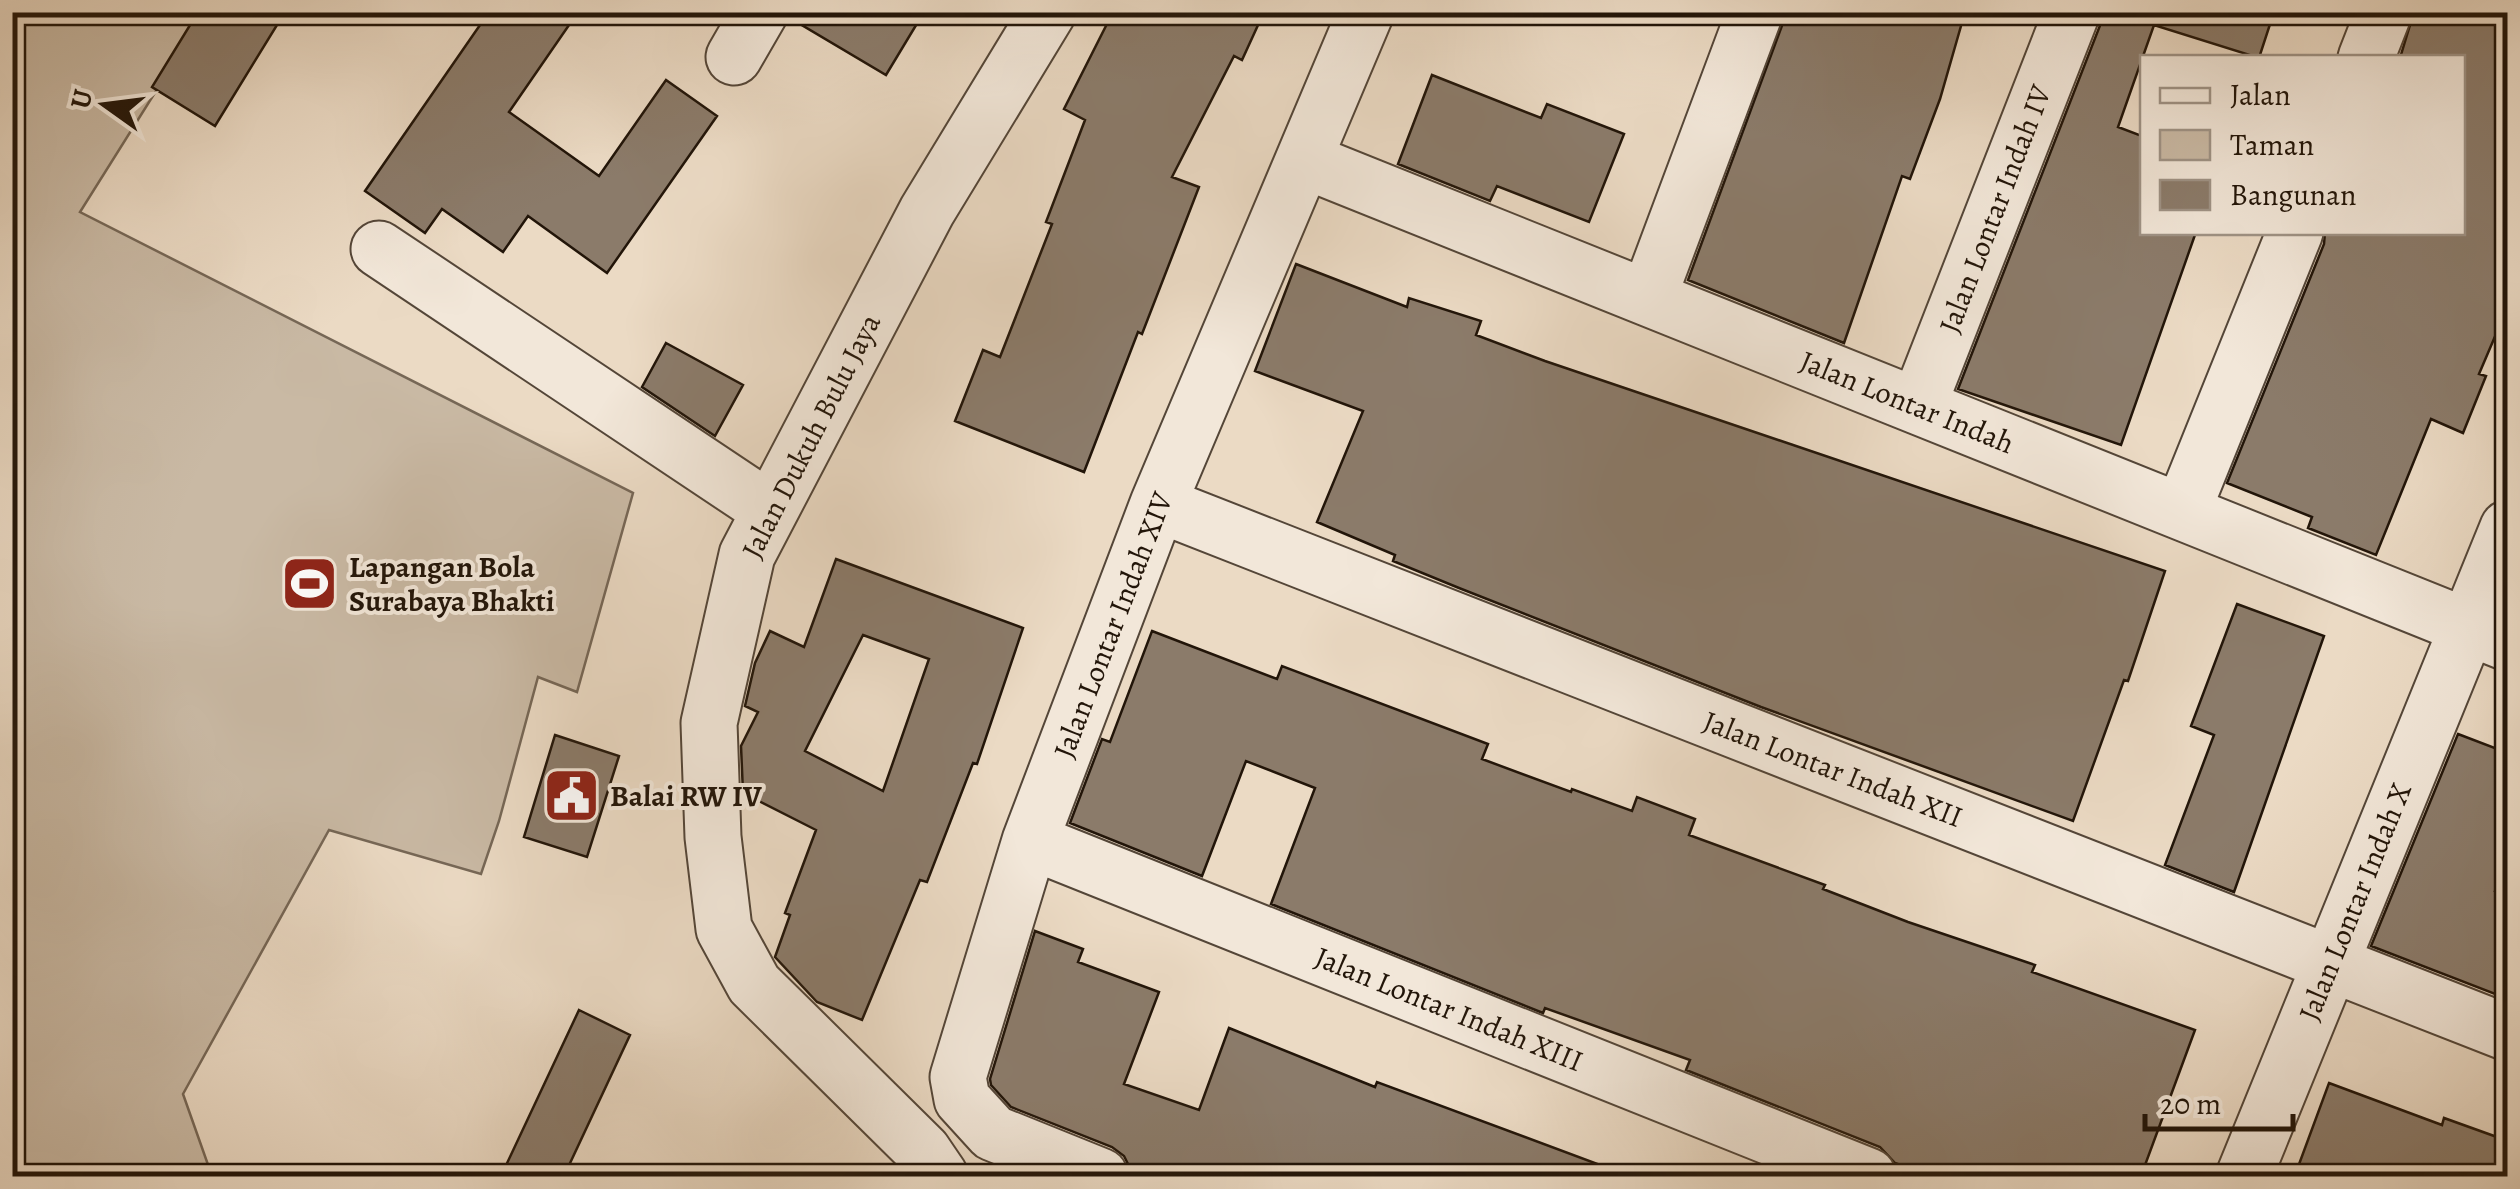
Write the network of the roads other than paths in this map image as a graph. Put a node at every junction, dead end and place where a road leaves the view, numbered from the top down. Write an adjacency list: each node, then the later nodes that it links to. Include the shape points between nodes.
1 (1048, 12): 13 (street, Jalan Dukuh Bulu Jaya, via 927,211)
2 (1366, 12): 7 (street, Jalan Lontar Indah XIV)
3 (1755, 12): 10 (street)
4 (2072, 12): 11 (street, Jalan Lontar Indah IV)
5 (2384, 12): 6 (street)
6 (2367, 55)
7 (1306, 161): 10 (street, Jalan Lontar Indah); 12 (street, Jalan Lontar Indah XIV)
8 (2294, 235): 14 (street)
9 (380, 249): 13 (street)
10 (1648, 298): 11 (street, Jalan Lontar Indah)
11 (1918, 406): 14 (street, Jalan Lontar Indah)
12 (1158, 504): 17 (street, Jalan Lontar Indah XIV); 18 (street, Jalan Lontar Indah XII)
13 (770, 510): 20 (street, Jalan Dukuh Bulu Jaya, via 747,555 709,723 724,929 754,984 923,1151)
14 (2182, 512): 16 (street, Jalan Lontar Indah)
15 (2508, 528): 16 (street, Jalan Lontar Indah X)
16 (2487, 635): 18 (street, Jalan Lontar Indah X)
17 (1030, 841): 21 (street, Jalan Lontar Indah XIV, via 958,1077 962,1099 993,1133); 22 (street, Jalan Lontar Indah XIII)
18 (2330, 964): 19 (street, Jalan Lontar Indah XII); 23 (street, Jalan Lontar Indah X)
19 (2508, 1033)
20 (940, 1176)
21 (1100, 1176)
22 (1868, 1176)
23 (2244, 1176)

